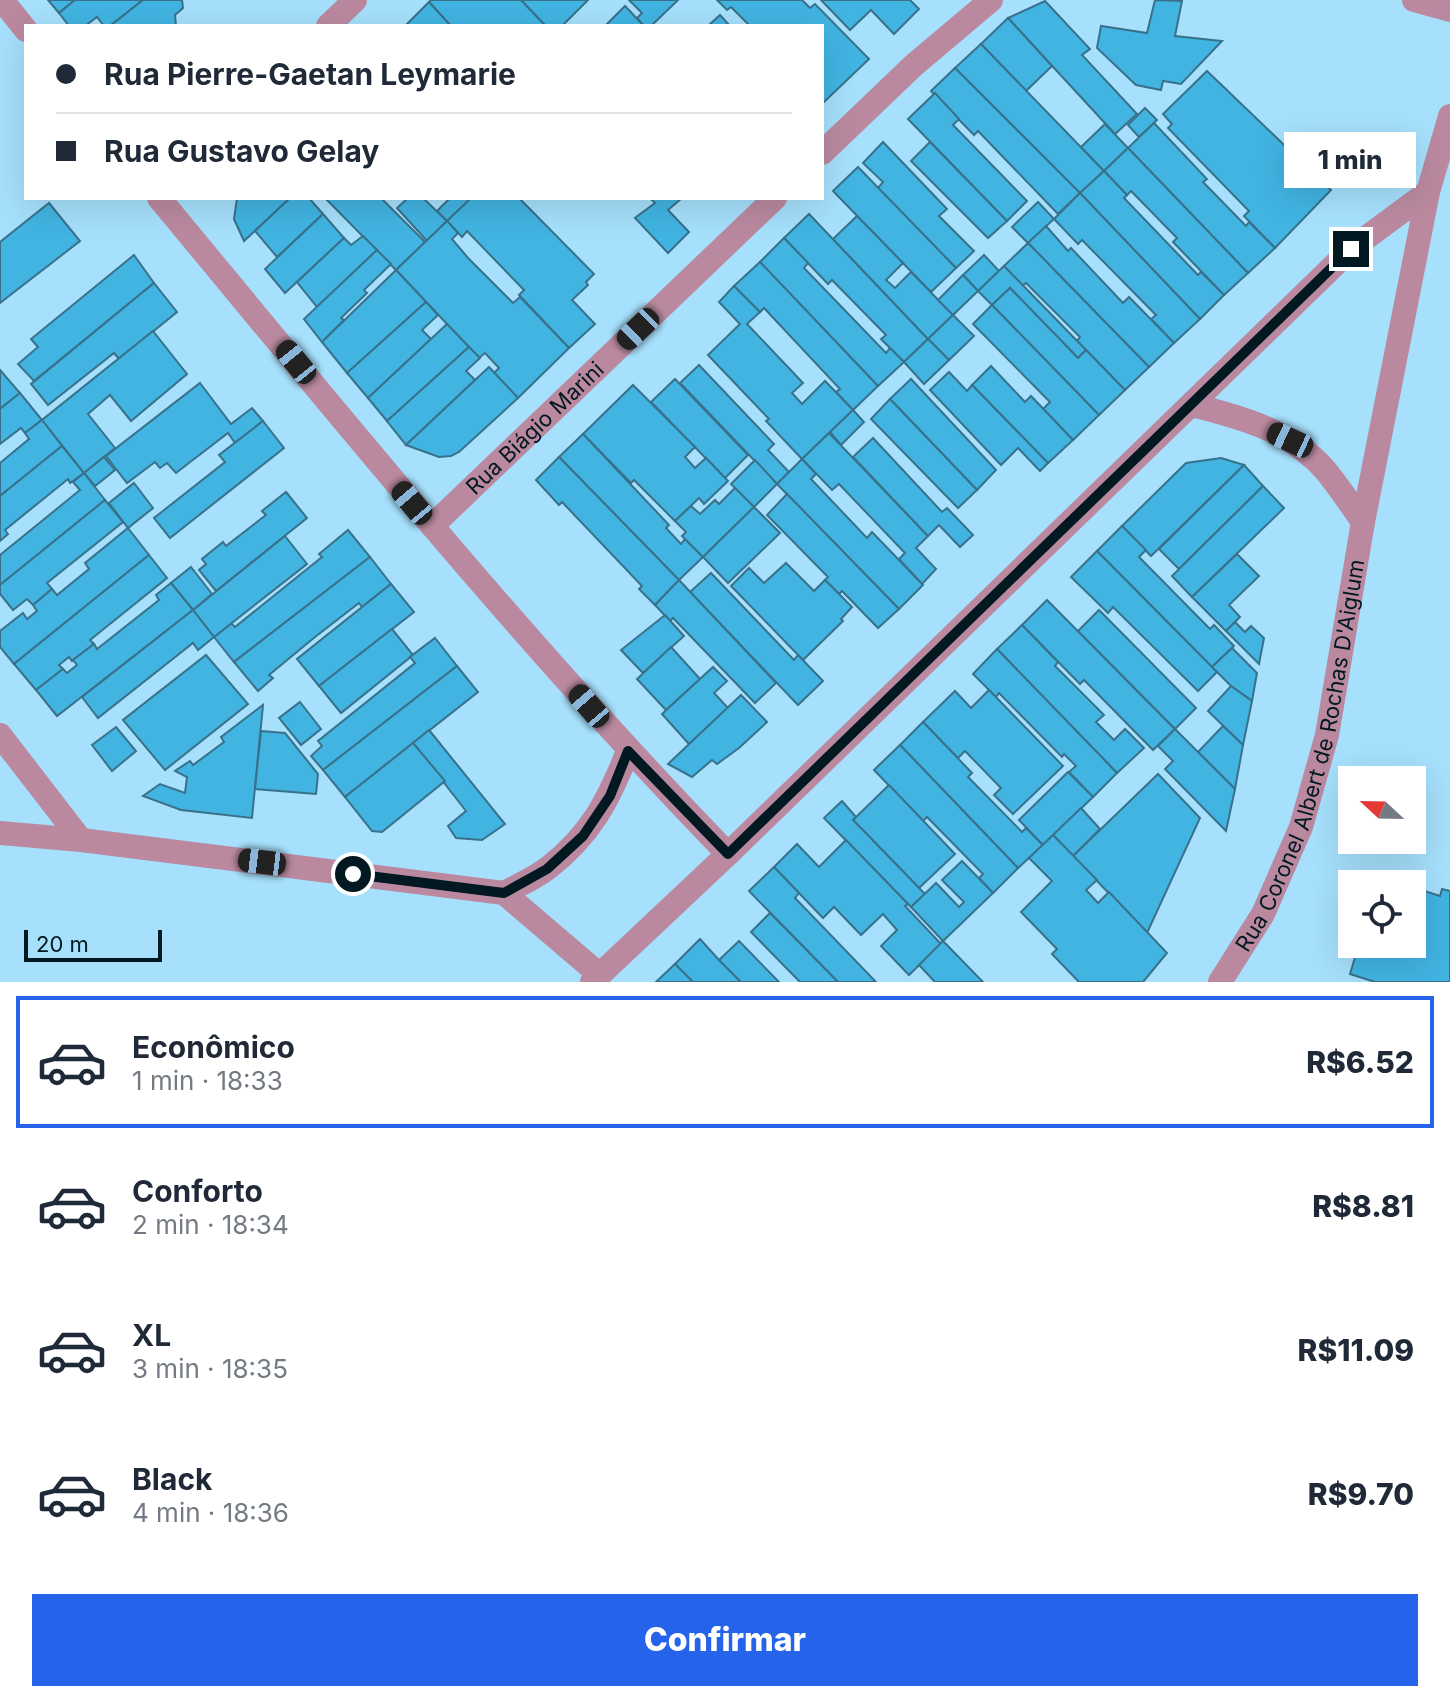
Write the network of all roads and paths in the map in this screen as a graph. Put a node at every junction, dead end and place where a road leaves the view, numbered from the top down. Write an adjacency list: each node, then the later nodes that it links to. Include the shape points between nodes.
1 (2, 0): 7 (street)
2 (355, 0): 6 (street)
3 (991, 0): 9 (street)
4 (1414, 0): 5 (street)
5 (1450, 10)
6 (330, 24)
7 (24, 28)
8 (1450, 116): 10 (street, Rua Coronel Albert de Rochas D'Aiglum)
9 (824, 151)
10 (1428, 192): 13 (street, via 1351,249); 14 (street, Rua Coronel Albert de Rochas D'Aiglum)
11 (161, 200): 15 (street)
12 (773, 200): 15 (street, Rua Biágio Marini)
13 (1192, 405): 14 (street, via 1243,418 1290,440 1324,469); 20 (street)
14 (1363, 522): 23 (street, Rua Coronel Albert de Rochas D'Aiglum, via 1327,735 1301,827 1263,914)
15 (432, 526): 17 (street)
16 (0, 735): 19 (street)
17 (628, 751): 20 (street); 21 (street, via 610,796 583,836 547,869)
18 (0, 833): 19 (street)
19 (81, 840): 21 (street)
20 (728, 854): 22 (street)
21 (504, 893): 22 (street)
22 (596, 979)
23 (1220, 982)

